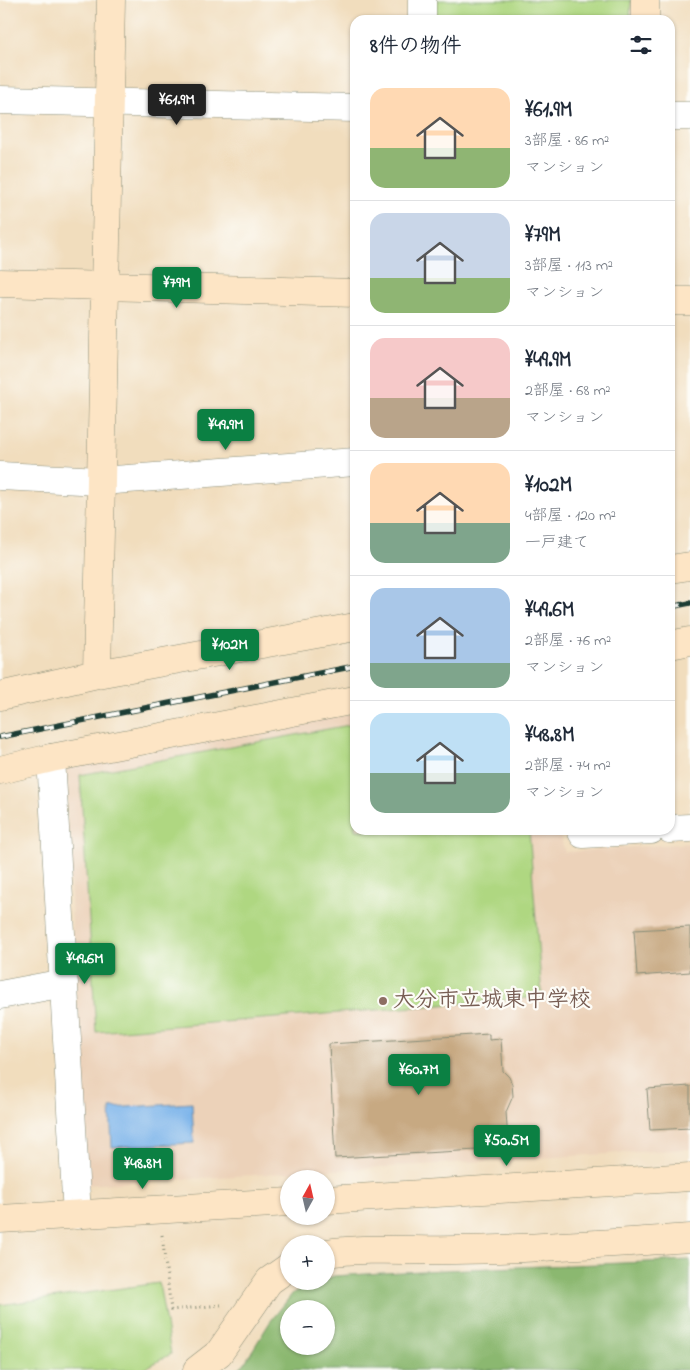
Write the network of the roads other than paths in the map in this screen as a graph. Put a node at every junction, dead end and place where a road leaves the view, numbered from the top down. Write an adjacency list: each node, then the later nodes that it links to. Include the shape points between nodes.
1 (111, 0): 7 (street)
2 (422, 0): 4 (street)
3 (645, 0): 5 (street)
4 (422, 15)
5 (645, 15)
6 (0, 100): 7 (street)
7 (109, 103): 8 (street); 12 (street)
8 (350, 108)
9 (675, 116): 10 (street)
10 (690, 116)
11 (0, 283): 12 (street)
12 (105, 286): 13 (street); 18 (street)
13 (350, 293)
14 (675, 301): 15 (street)
15 (690, 301)
16 (350, 462): 18 (street)
17 (0, 476): 18 (street)
18 (101, 481): 24 (street)
19 (690, 566): 20 (street)
20 (675, 568)
21 (350, 628): 24 (street)
22 (690, 641): 23 (street)
23 (675, 643)
24 (97, 674): 25 (street)
25 (0, 696)
26 (350, 701): 27 (street)
27 (51, 758): 28 (street); 31 (street)
28 (0, 770)
29 (690, 828): 30 (street)
30 (675, 829)
31 (64, 983): 32 (street); 36 (street)
32 (0, 995)
33 (690, 1177): 34 (street)
34 (335, 1199)
35 (280, 1203): 36 (street)
36 (77, 1215): 37 (street)
37 (0, 1219)
38 (690, 1238): 39 (street, via 474,1250 369,1249)
39 (335, 1252)
40 (280, 1273): 41 (street, via 269,1281 219,1353)
41 (197, 1370)

